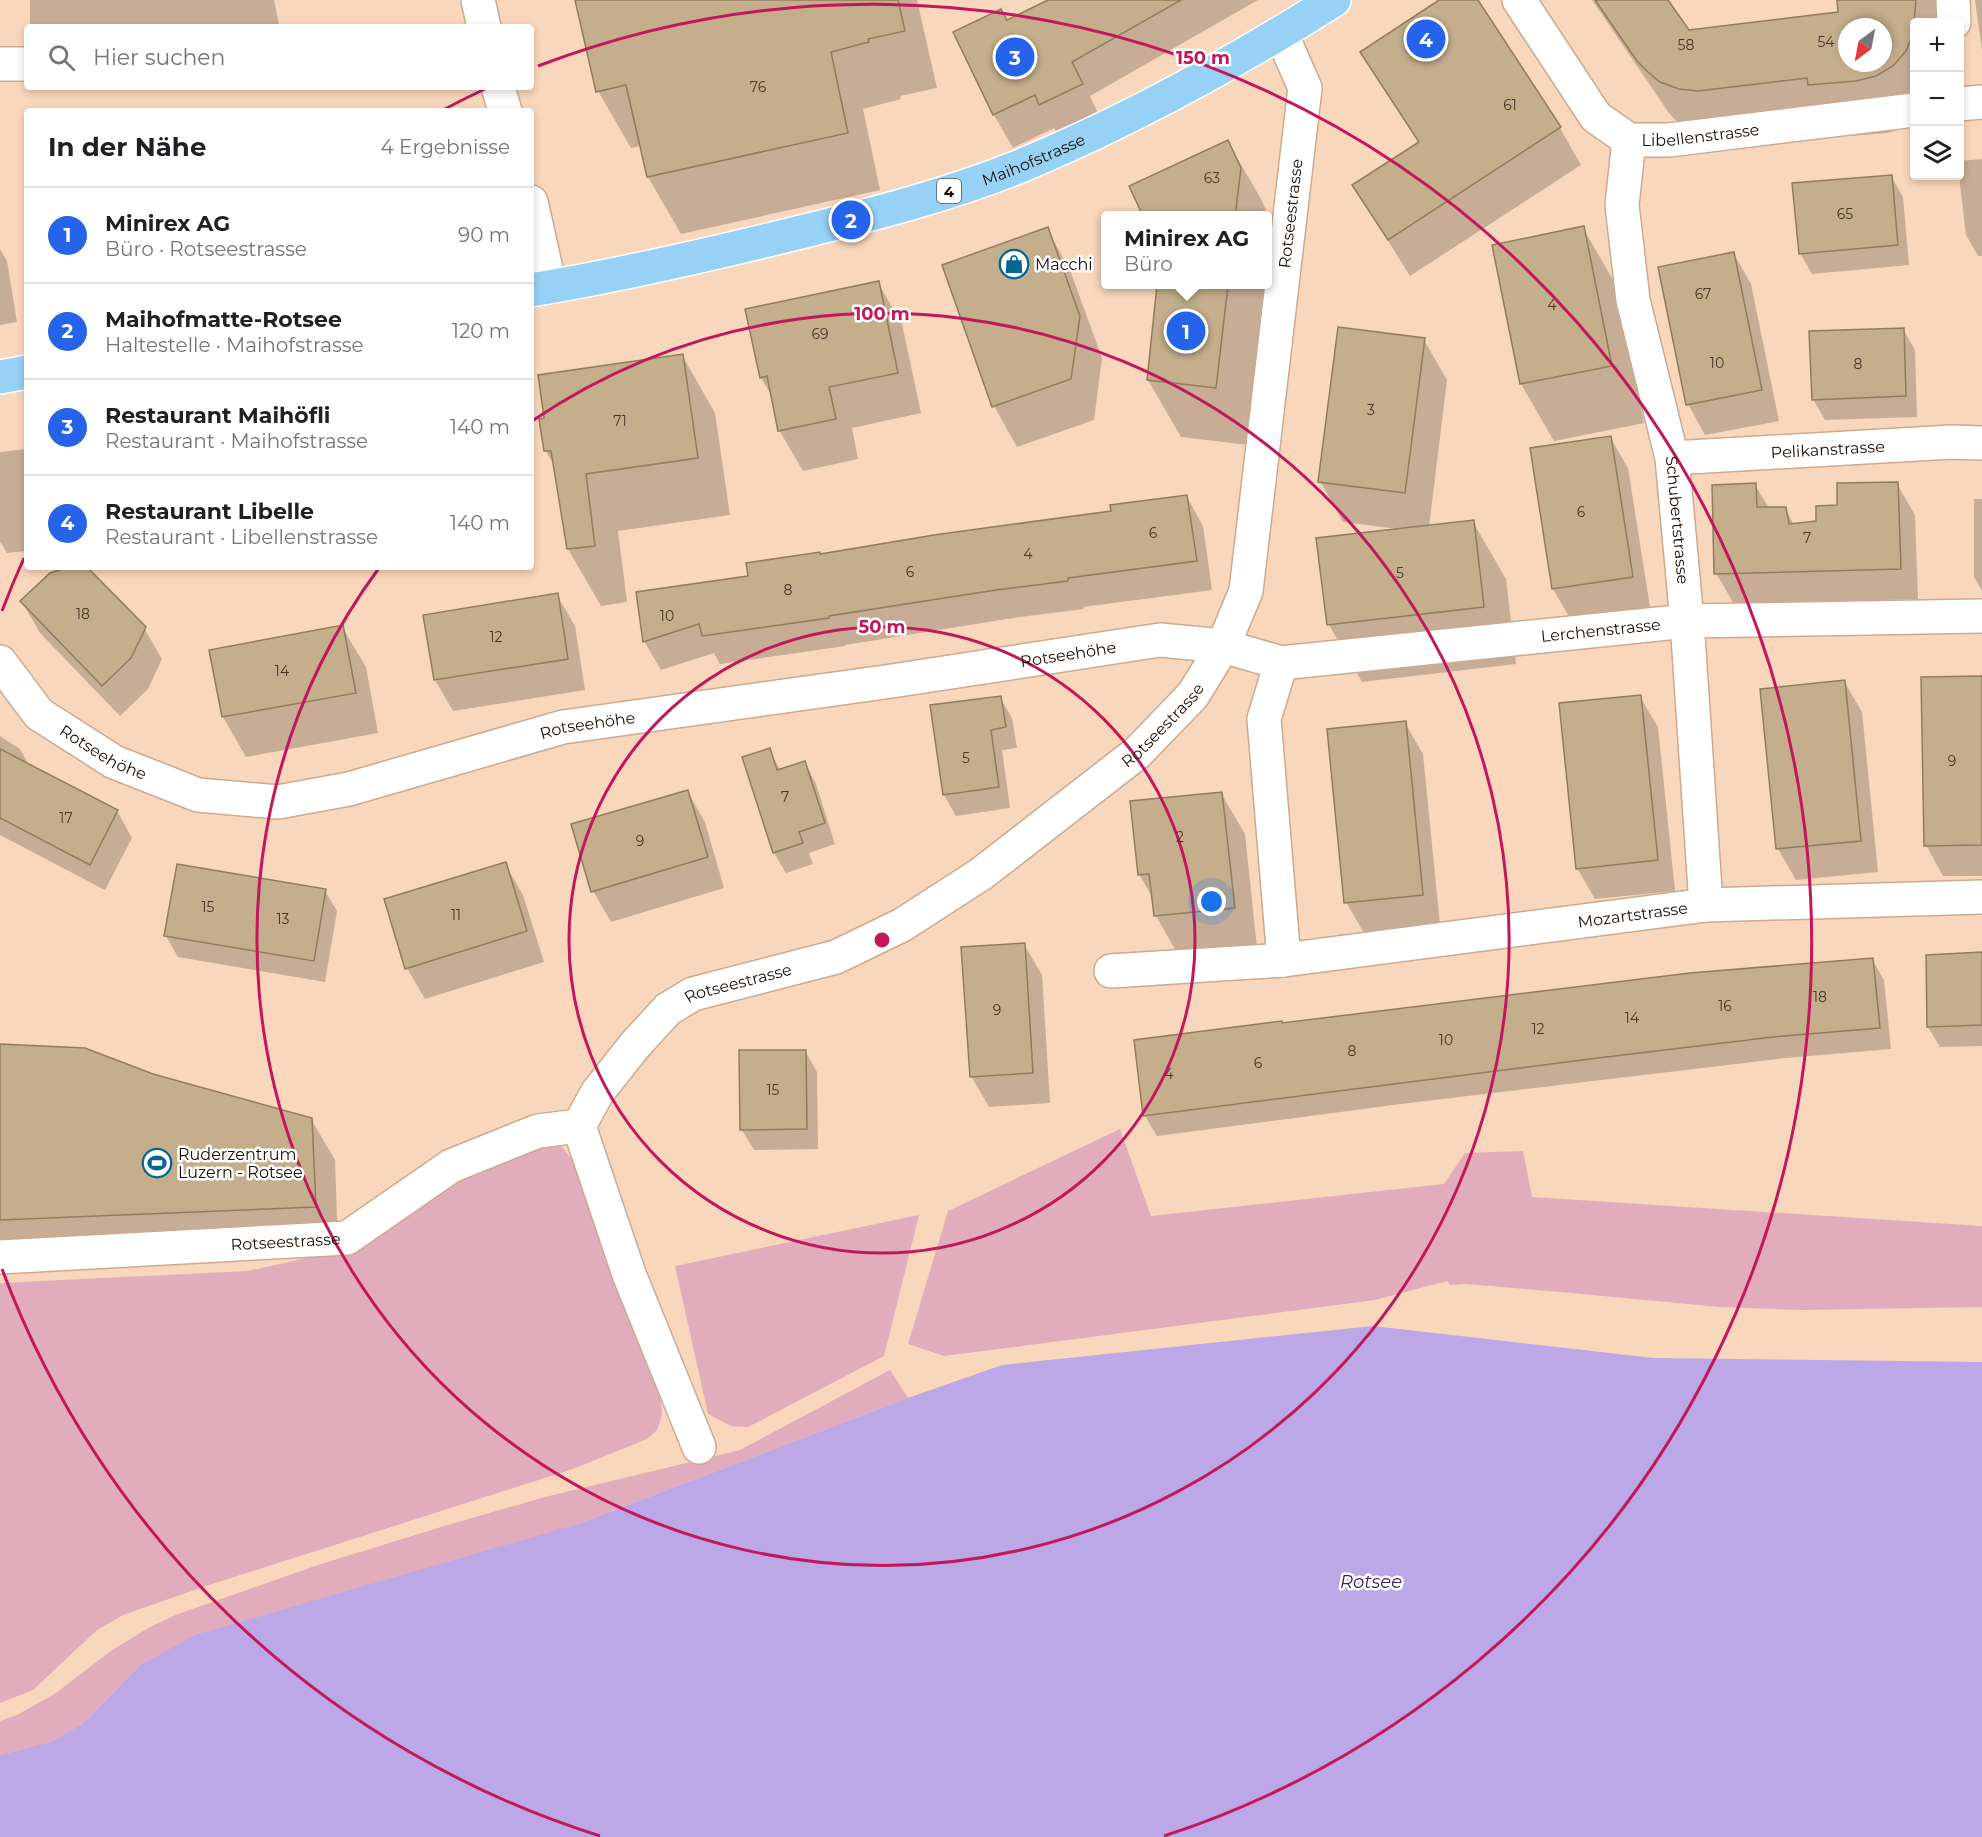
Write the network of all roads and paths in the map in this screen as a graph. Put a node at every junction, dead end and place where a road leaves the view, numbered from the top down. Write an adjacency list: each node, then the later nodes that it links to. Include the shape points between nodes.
1 (478, 0): 6 (street)
2 (1334, 0): 7 (main road, Maihofstrasse / 4)
3 (1519, 0): 15 (street, Libellenstrasse, via 1596,117)
4 (1953, 0): 5 (street)
5 (1954, 18)
6 (483, 24)
7 (1281, 33): 17 (main road, Maihofstrasse / 4, via 1118,123 1016,168 935,196 749,245); 24 (street, Rotseestrasse, via 1305,88 1246,591)
8 (0, 64): 9 (street)
9 (24, 64)
10 (499, 90): 13 (street)
11 (1982, 102): 12 (street)
12 (1964, 104)
13 (504, 108)
14 (1910, 110): 15 (street, Libellenstrasse, via 1669,140)
15 (1629, 140): 21 (street, Schubertstrasse, via 1622,206 1633,300)
16 (534, 228): 17 (street)
17 (541, 288)
18 (24, 373): 19 (main road)
19 (0, 377)
20 (1982, 443): 21 (street, Pelikanstrasse)
21 (1672, 458): 23 (street, Schubertstrasse)
22 (1982, 616): 23 (street, Lerchenstrasse)
23 (1687, 621): 26 (street, Lerchenstrasse); 28 (street, Schubertstrasse)
24 (1223, 646): 25 (street, Rotseehöhe, via 1160,640 563,727 349,789 278,802 198,795 114,762 39,714); 26 (street, Lerchenstrasse); 31 (street, Rotseestrasse, via 1193,695 1137,753 981,874 902,924 836,957 693,994 668,1009 597,1093)
25 (0, 662)
26 (1281, 663): 29 (street, via 1264,719)
27 (1982, 897): 28 (street, Mozartstrasse)
28 (1706, 905): 29 (street, Mozartstrasse)
29 (1284, 960): 30 (street, Mozartstrasse)
30 (1111, 971)
31 (579, 1126): 32 (street, Rotseestrasse, via 537,1131 451,1166 346,1238); 33 (street, via 629,1274)
32 (0, 1257)
33 (699, 1447)

